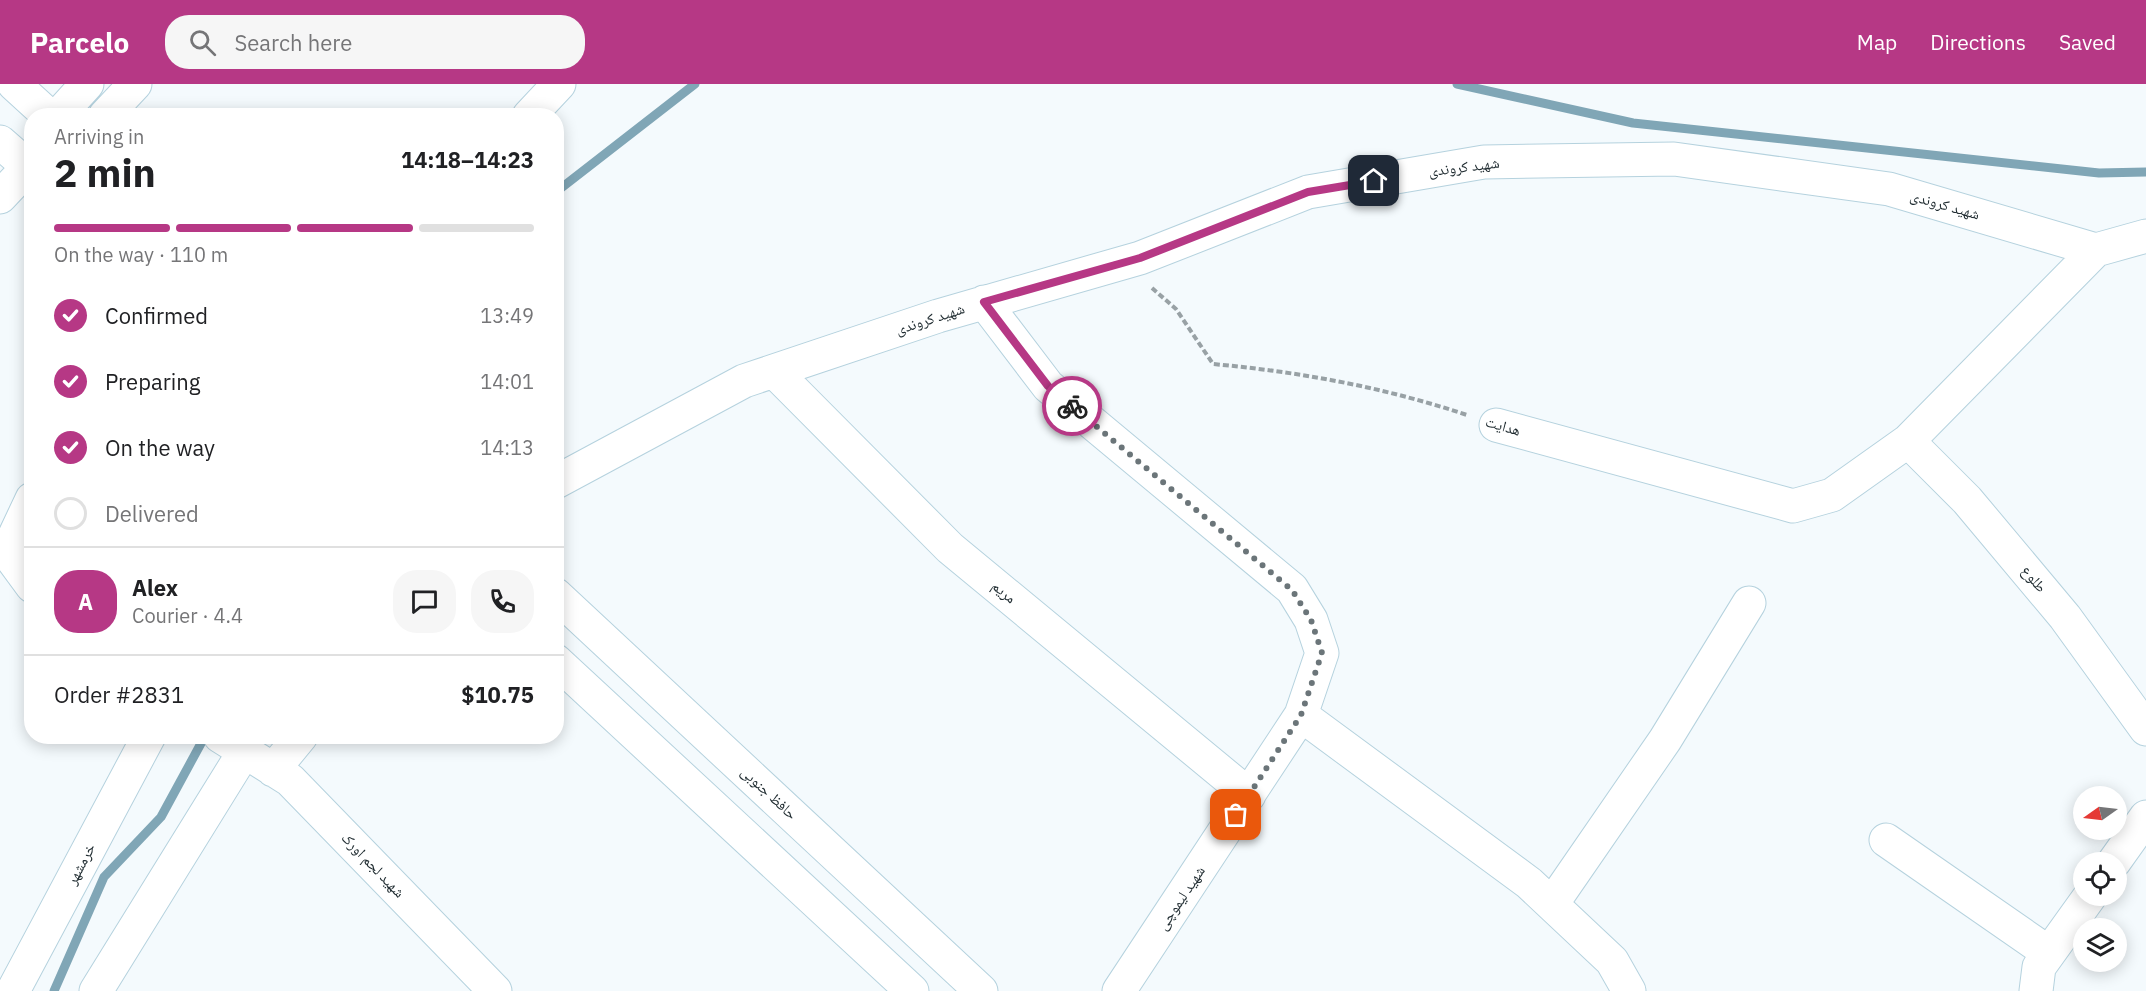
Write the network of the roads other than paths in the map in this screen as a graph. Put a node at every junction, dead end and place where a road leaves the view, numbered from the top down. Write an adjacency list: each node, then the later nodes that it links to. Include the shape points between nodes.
1 (14, 84): 5 (street)
2 (87, 84): 6 (street)
3 (135, 84): 7 (street)
4 (559, 84): 8 (street)
5 (40, 108)
6 (65, 108)
7 (112, 108)
8 (536, 108)
9 (0, 142): 10 (street)
10 (24, 161)
11 (24, 173): 12 (street)
12 (0, 197)
13 (2146, 236): 14 (street)
14 (2096, 250): 15 (street, شهید کروندی, via 1888,189 1674,159 1484,162 1308,192 1122,263); 18 (street, هدایت)
15 (984, 302): 16 (street, شهید کروندی); 25 (street, شهید لیموچی, via 1048,386 1292,590 1311,620 1322,653)
16 (774, 371): 19 (street, شهید کروندی, via 744,381); 31 (street, مریم, via 950,548)
17 (1496, 425): 18 (street, هدایت, via 1793,506 1832,495)
18 (1908, 441): 26 (street, طلوع, via 1967,500 2065,617)
19 (564, 478)
20 (24, 516): 21 (street, via 7,552)
21 (24, 575)
22 (564, 602): 42 (street, حافظ جنوبی)
23 (1749, 603): 35 (street, via 1665,740)
24 (564, 668): 41 (street)
25 (1301, 715): 31 (street, شهید لیموچی); 35 (street)
26 (2146, 729)
27 (145, 744): 38 (street, خرمشهر)
28 (295, 744): 30 (street)
29 (235, 746): 30 (street, شهید لجم اورک); 39 (street)
30 (273, 770): 40 (street, شهید لجم اورک, via 290,780)
31 (1249, 795): 43 (street, شهید لیموچی)
32 (2146, 817): 34 (street)
33 (1886, 840): 37 (street)
34 (2121, 852)
35 (1552, 904): 44 (street, via 1612,961)
36 (2083, 906): 37 (street)
37 (2049, 953): 45 (street, via 2039,967)
38 (13, 991)
39 (96, 991)
40 (495, 991)
41 (912, 991)
42 (981, 991)
43 (1119, 991)
44 (1629, 991)
45 (2036, 991)

